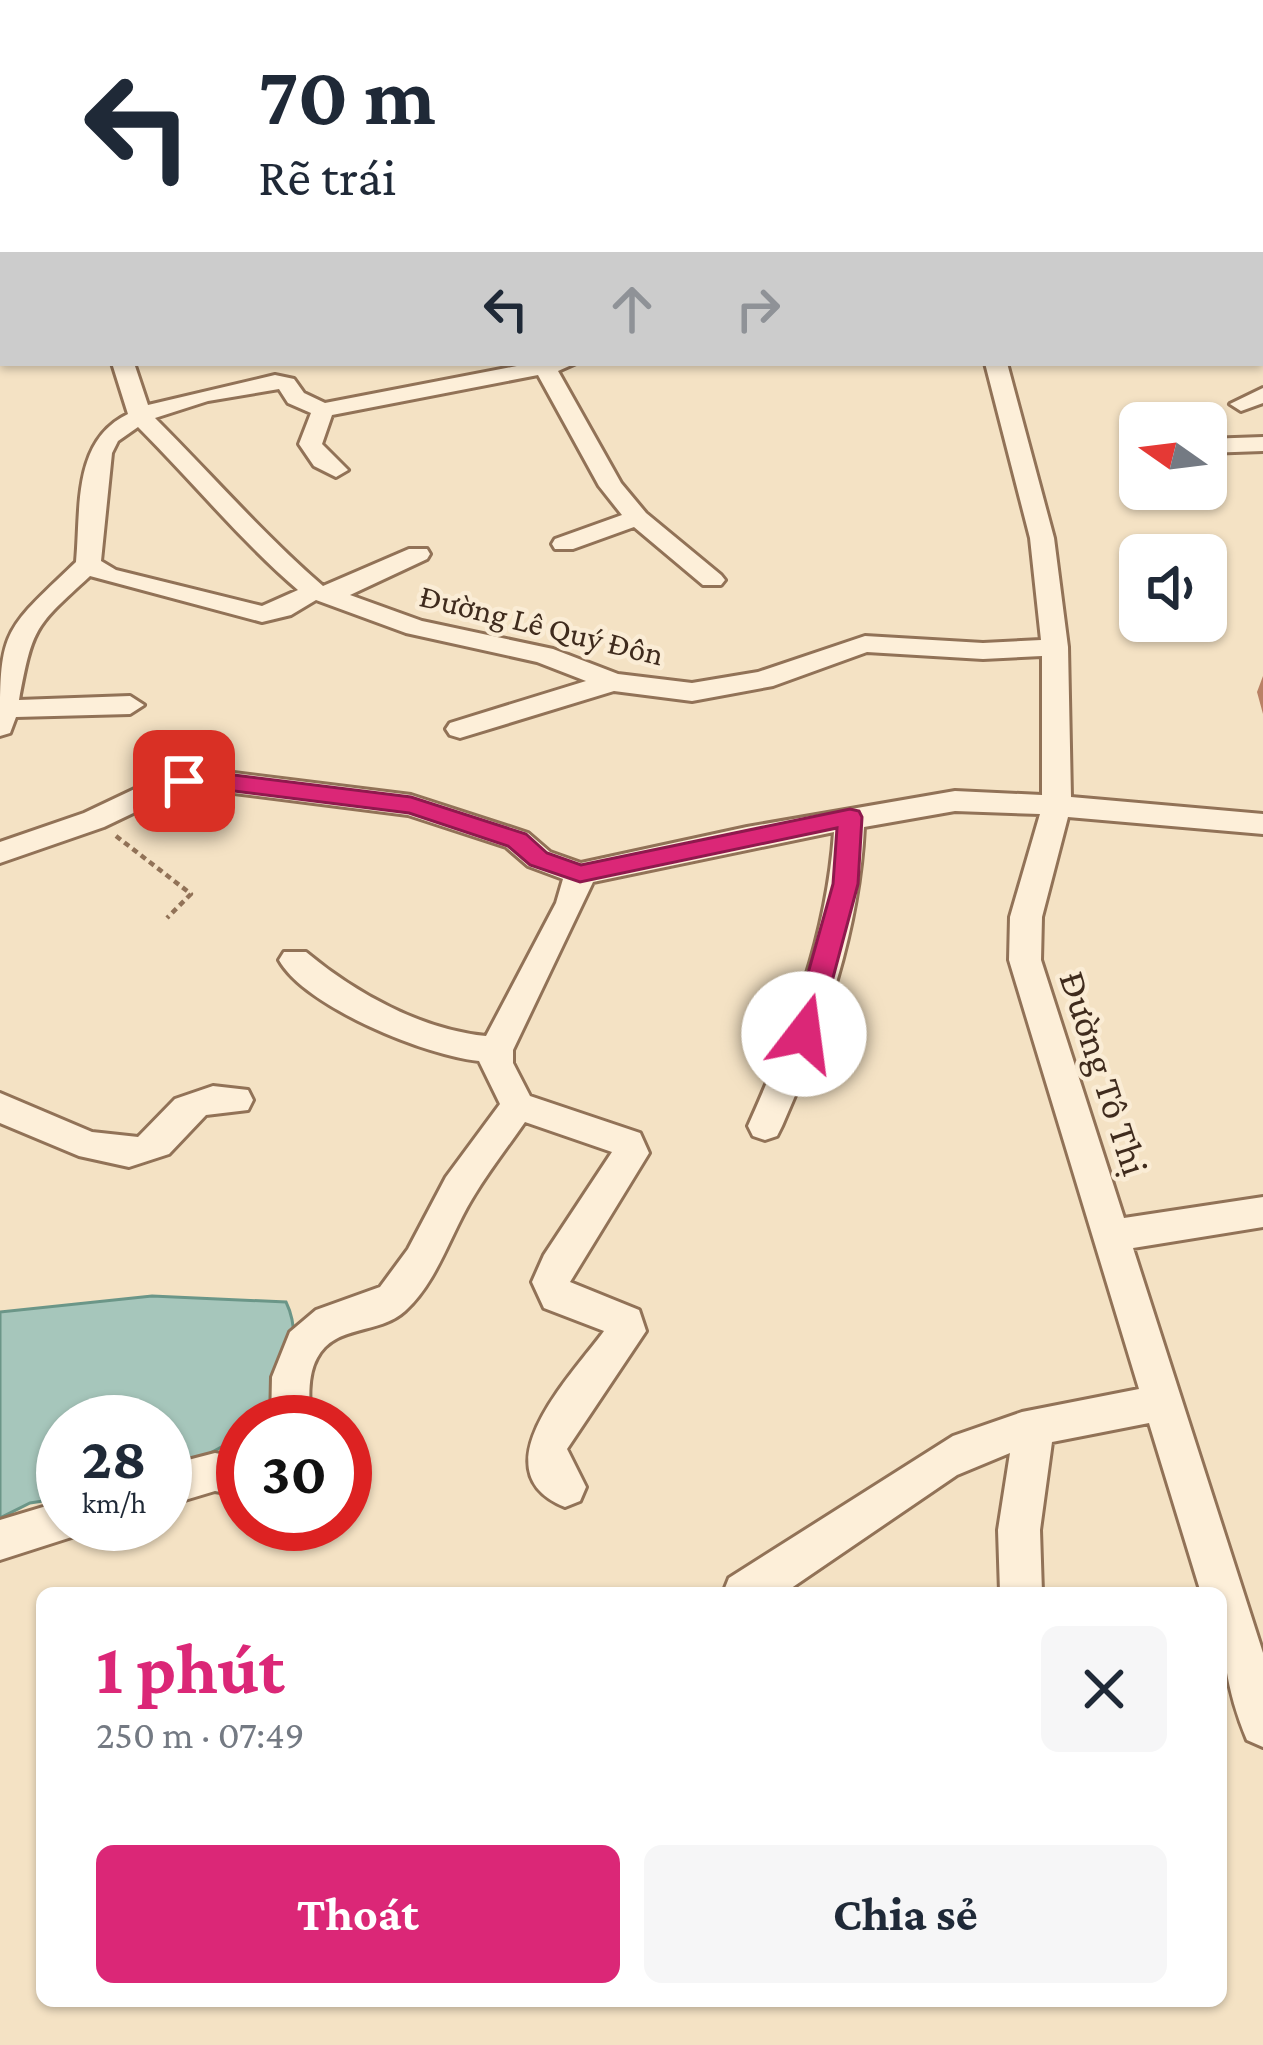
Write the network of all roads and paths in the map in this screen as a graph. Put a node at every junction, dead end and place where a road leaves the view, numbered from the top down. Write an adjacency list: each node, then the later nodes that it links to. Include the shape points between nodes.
1 (124, 366): 7 (street, Đường Lê Quý Đôn)
2 (541, 366): 5 (street)
3 (555, 366): 11 (street, via 611,486)
4 (997, 366): 18 (street, Đường Tô Thị, via 1042,538)
5 (499, 369): 6 (street)
6 (323, 410): 7 (street, via 275,382); 10 (street, via 310,445)
7 (140, 416): 14 (street, via 113,431 100,452); 16 (street, Đường Lê Quý Đôn, via 261,544)
8 (1263, 444): 9 (street)
9 (1227, 445)
10 (336, 470)
11 (637, 518): 12 (street); 15 (street)
12 (564, 544)
13 (418, 554): 16 (street)
14 (86, 567): 16 (street, via 262,614); 17 (street); 21 (street, via 17,640)
15 (712, 580)
16 (321, 594): 19 (street, Đường Lê Quý Đôn)
17 (88, 599)
18 (1054, 647): 19 (street, Đường Lê Quý Đôn, via 865,644 721,690); 23 (street, Đường Tô Thị)
19 (613, 682): 22 (street)
20 (130, 705): 21 (street)
21 (2, 715)
22 (460, 729)
23 (1058, 805): 24 (street, via 955,801); 26 (street); 37 (street, Đường Tô Thị, via 1026,917 1024,960)
24 (850, 817): 28 (street); 35 (street, via 846,884 804,1034)
25 (94, 820): 27 (street); 28 (street, via 154,790 210,780 411,805 517,840 538,859); 29 (path, via 191,894)
26 (1263, 824)
27 (0, 853)
28 (580, 874): 31 (street)
29 (167, 918)
30 (295, 960): 31 (street, via 329,989 446,1045)
31 (496, 1050): 33 (street)
32 (236, 1100): 34 (street, via 189,1105 158,1144 122,1153)
33 (518, 1106): 38 (street, via 395,1296 312,1332); 41 (street, via 628,1143 631,1153 551,1282 557,1296 627,1326 548,1442 549,1467)
34 (0, 1107)
35 (765, 1126)
36 (1263, 1212): 37 (street)
37 (1114, 1235): 39 (street, Đường Tô Thị)
38 (288, 1395)
39 (1166, 1402): 40 (street); 46 (street, Đường Tô Thị)
40 (1034, 1430): 44 (street, via 946,1459); 45 (street, via 1020,1505)
41 (565, 1486)
42 (36, 1529): 43 (street)
43 (0, 1540)
44 (755, 1587)
45 (1020, 1587)
46 (1222, 1587)
47 (1227, 1604): 48 (street, Đường Tô Thị)
48 (1263, 1724)

